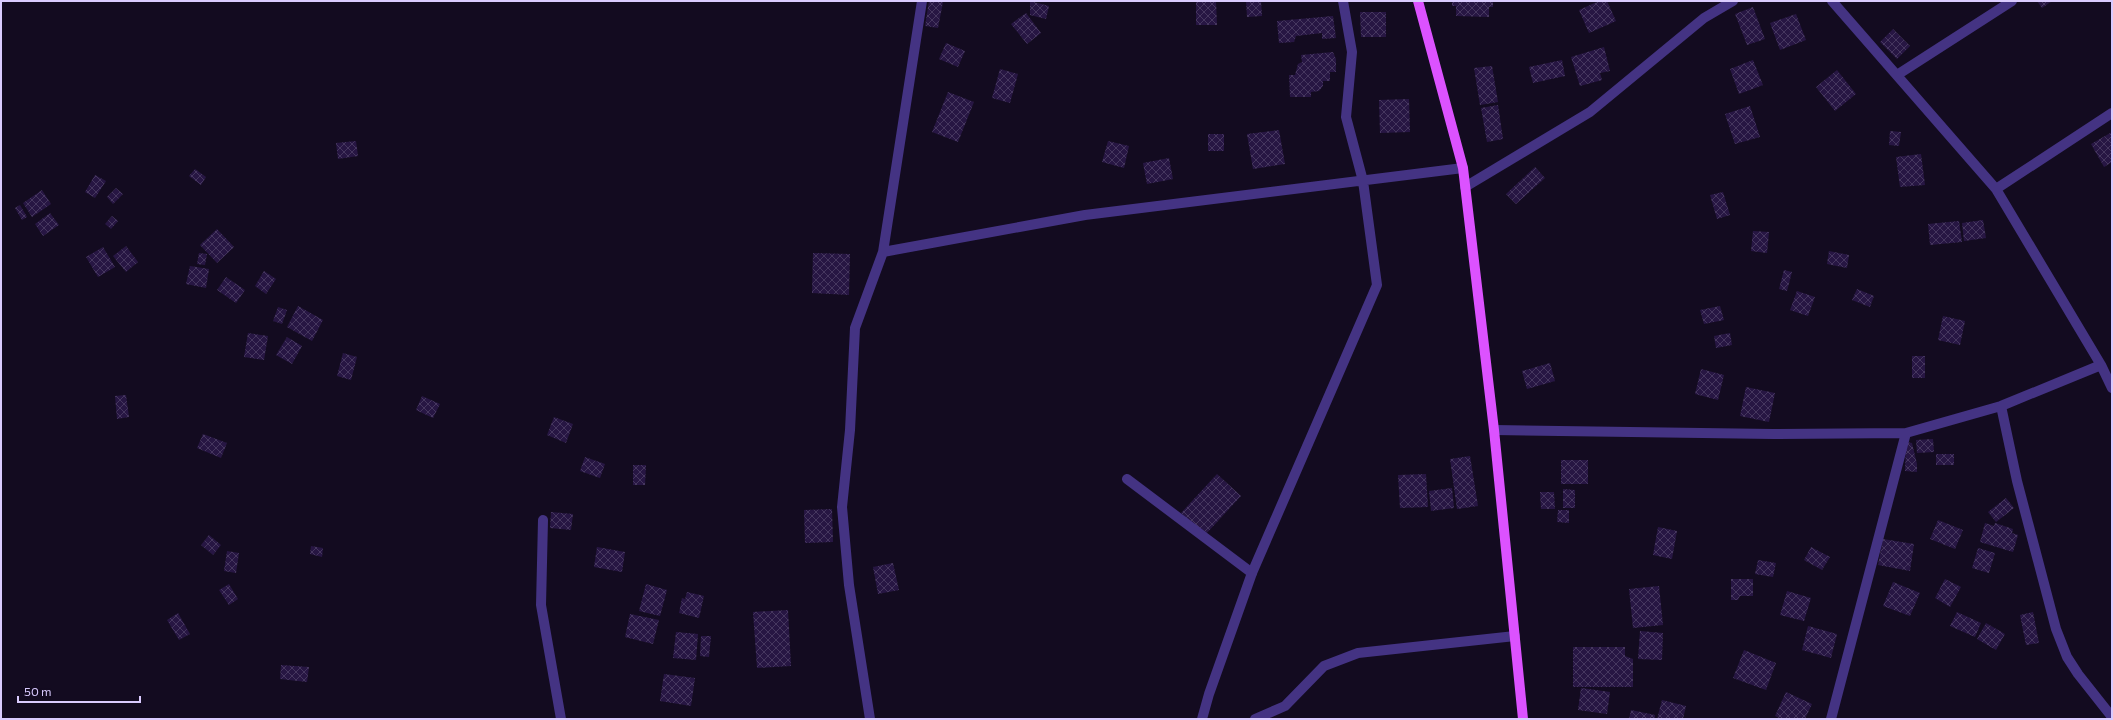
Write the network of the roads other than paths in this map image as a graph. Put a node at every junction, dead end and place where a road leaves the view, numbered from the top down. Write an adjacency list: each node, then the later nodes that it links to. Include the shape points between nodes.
1 (922, 1): 13 (street)
2 (1343, 1): 10 (street, via 1352,52 1346,117)
3 (1418, 1): 9 (main road)
4 (1734, 1): 11 (street, via 1704,18 1590,112)
5 (1832, 1): 7 (street)
6 (2012, 1): 7 (street)
7 (1897, 75): 12 (street)
8 (2112, 114): 12 (street)
9 (1463, 168): 10 (street); 11 (main road)
10 (1363, 180): 13 (street, via 1085,215); 21 (street, via 1377,285)
11 (1465, 187): 17 (main road)
12 (1996, 189): 14 (street)
13 (883, 252): 25 (street, via 855,328 850,430 842,507 850,585)
14 (2101, 365): 15 (street); 16 (street)
15 (2112, 388)
16 (2000, 406): 18 (street); 23 (street, via 2056,628 2067,657)
17 (1494, 430): 18 (street); 22 (main road)
18 (1906, 433): 29 (street)
19 (1127, 478): 21 (street)
20 (543, 520): 24 (street, via 541,605)
21 (1252, 573): 26 (street)
22 (1514, 636): 27 (street, via 1358,653 1324,666 1285,706); 28 (main road)
23 (2112, 717)
24 (561, 719)
25 (870, 719)
26 (1202, 719)
27 (1255, 719)
28 (1523, 719)
29 (1831, 719)

